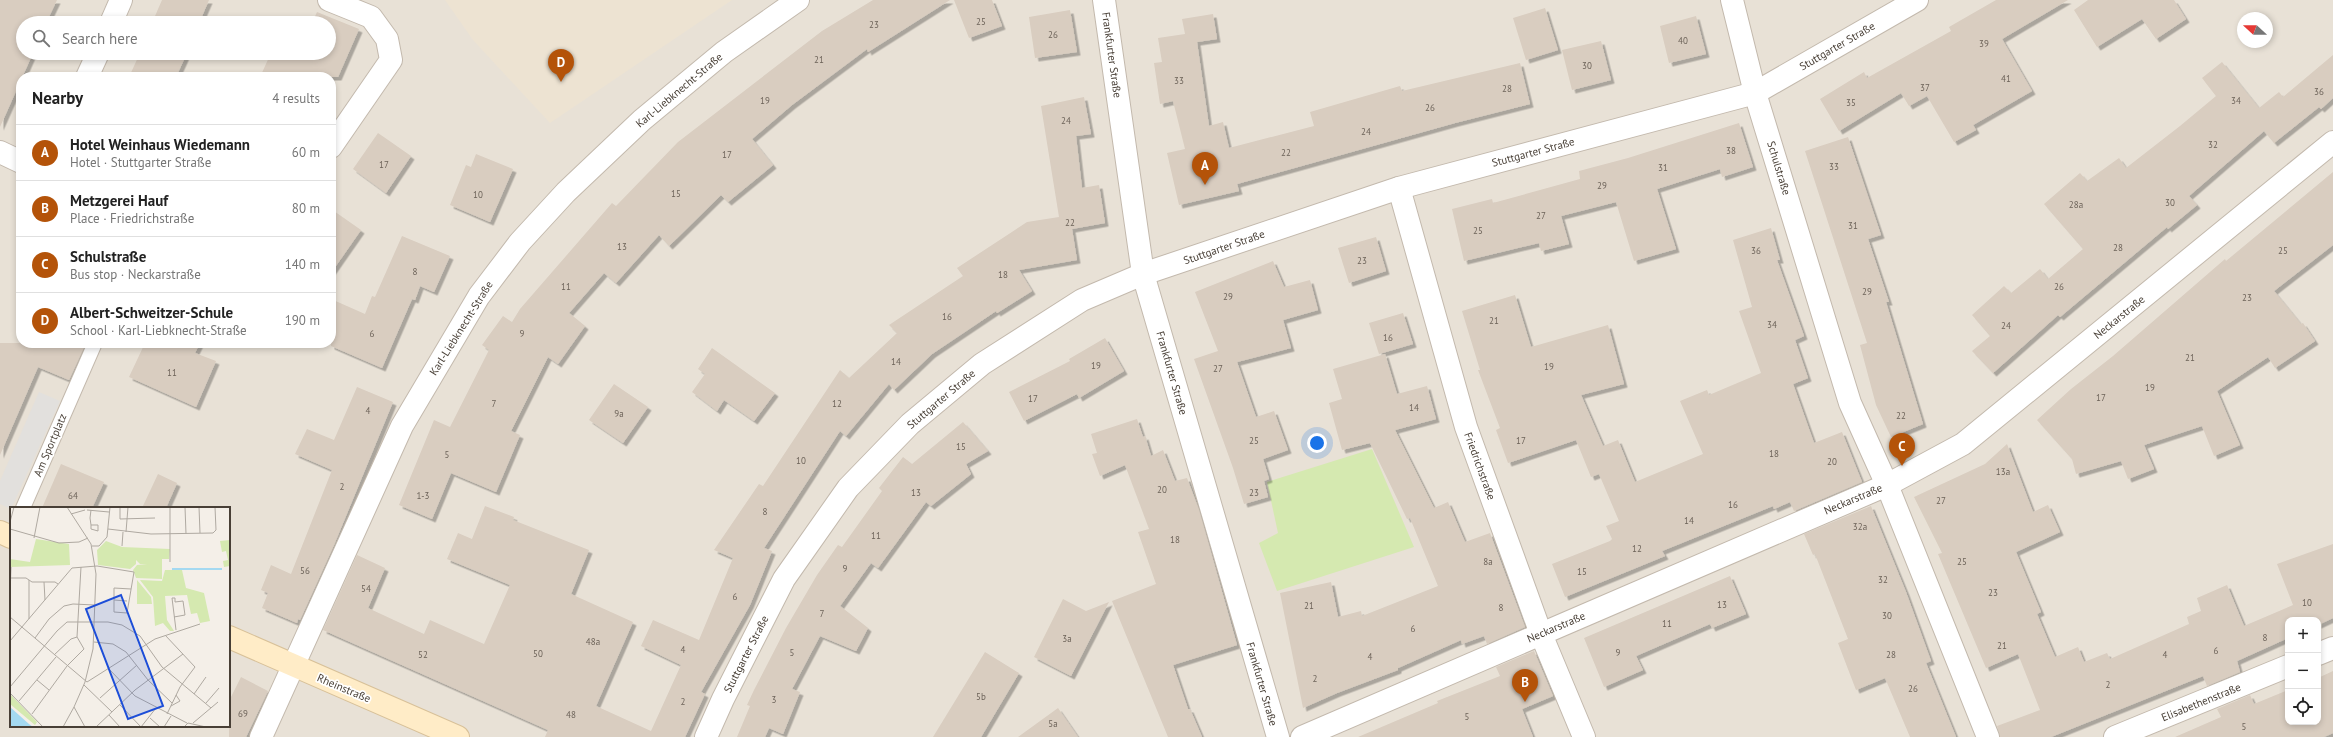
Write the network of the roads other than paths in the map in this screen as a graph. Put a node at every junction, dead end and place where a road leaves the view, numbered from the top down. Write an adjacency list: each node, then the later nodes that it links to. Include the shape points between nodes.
1 (121, 0): 7 (street)
2 (329, 0): 11 (street, via 371,17 387,38 391,60)
3 (798, 0): 24 (street, Karl-Liebknecht-Straße, via 684,83 566,192 520,242 479,296 402,426)
4 (1104, 0): 16 (street, Frankfurter Straße)
5 (1732, 0): 10 (street, Schulstraße)
6 (1917, 0): 10 (street, Stuttgarter Straße)
7 (114, 16)
8 (95, 60): 9 (street)
9 (89, 72)
10 (1756, 93): 15 (street, Stuttgarter Straße); 18 (street, Schulstraße, via 1850,403)
11 (336, 140)
12 (2332, 144): 18 (street, Neckarstraße, via 1962,444)
13 (0, 152): 14 (street)
14 (16, 160)
15 (1399, 188): 16 (street, Stuttgarter Straße); 20 (street, Friedrichstraße, via 1466,427)
16 (1143, 274): 28 (street, Stuttgarter Straße, via 1082,300 982,364 910,424 848,488 784,579); 29 (street, Frankfurter Straße)
17 (93, 348): 19 (lane, Am Sportplatz)
18 (1887, 485): 20 (street, Neckarstraße); 32 (street, Schulstraße)
19 (23, 507)
20 (1541, 634): 30 (street, Neckarstraße); 31 (street, Friedrichstraße)
21 (230, 637): 24 (main road, Rheinstraße)
22 (2333, 648): 23 (street)
23 (2320, 653)
24 (292, 666): 26 (street, Karl-Liebknecht-Straße); 27 (main road, Rheinstraße)
25 (2285, 667): 33 (street, Elisabethenstraße)
26 (262, 737)
27 (458, 737)
28 (706, 737)
29 (1278, 737)
30 (1302, 737)
31 (1584, 737)
32 (1988, 737)
33 (2115, 737)

